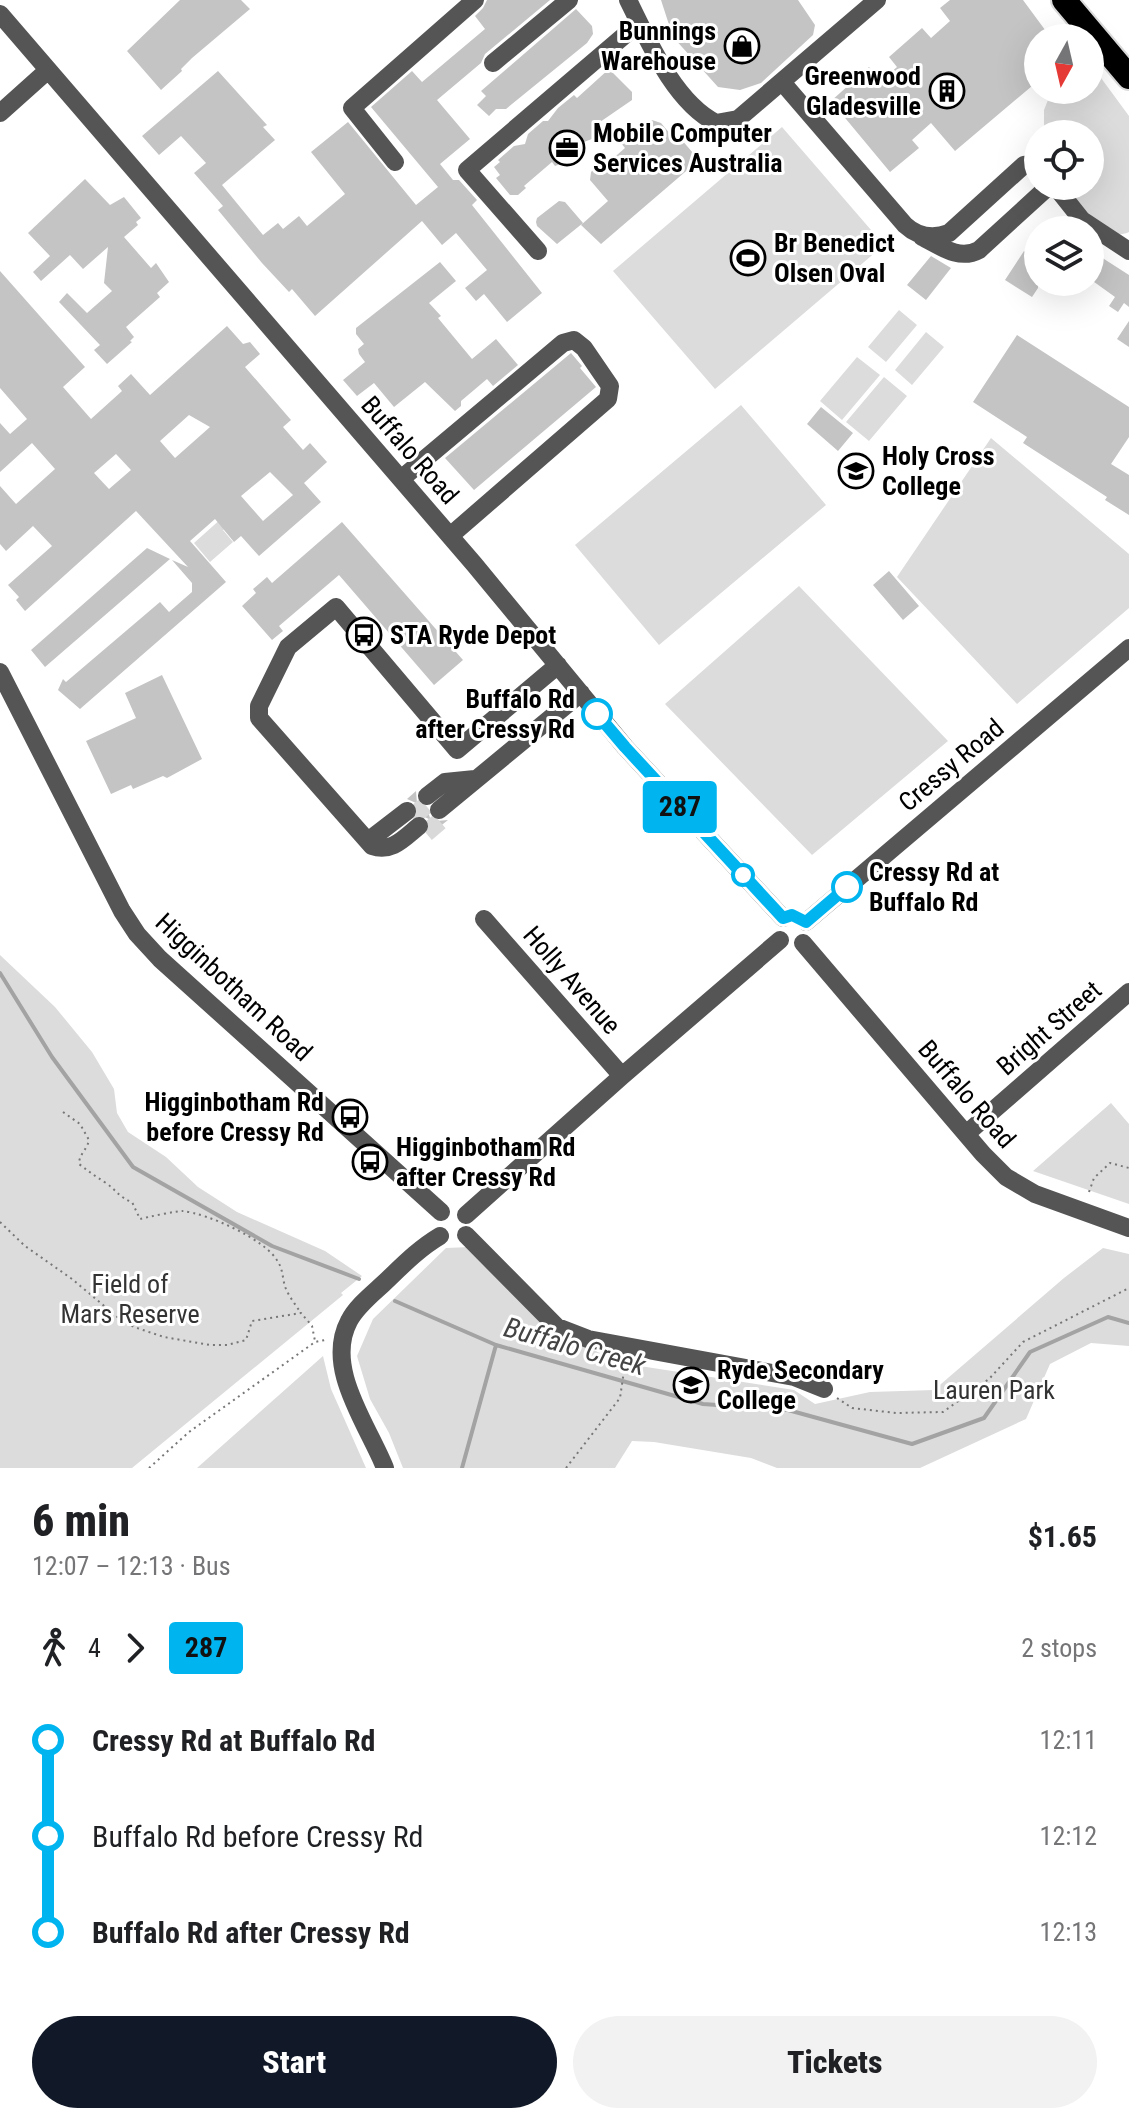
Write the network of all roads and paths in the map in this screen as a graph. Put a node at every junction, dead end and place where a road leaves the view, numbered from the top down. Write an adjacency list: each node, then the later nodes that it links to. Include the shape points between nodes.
1 (475, 0): 15 (street, via 352,108)
2 (569, 0): 10 (street)
3 (628, 0): 8 (street)
4 (877, 0): 13 (street)
5 (1064, 0): 12 (highway)
6 (1082, 0): 9 (highway)
7 (0, 14): 11 (street, Buffalo Road)
8 (639, 23): 13 (street, via 661,66 696,110 716,123 738,119); 21 (street, via 467,170)
9 (1129, 53)
10 (493, 63)
11 (47, 71): 14 (street); 22 (street, Buffalo Road)
12 (1129, 77)
13 (782, 82): 19 (street)
14 (0, 113)
15 (395, 162)
16 (1024, 165): 19 (street, via 949,233)
17 (1036, 200): 19 (street, via 970,254 955,253)
18 (1064, 200): 20 (street, via 1082,220)
19 (916, 233)
20 (1128, 248)
21 (538, 251)
22 (401, 479): 23 (street, Buffalo Road); 23 (street, via 560,344 574,340 584,348 610,386 608,399)
23 (450, 536): 25 (street, Buffalo Road)
24 (1129, 648): 32 (street, Cressy Road)
25 (558, 665): 27 (street, Buffalo Road); 29 (street, via 457,750 336,607 288,647 259,706 259,718 372,846 384,850)
26 (0, 672): 41 (street, Higginbotham Road, via 137,934)
27 (581, 693): 28 (street); 30 (street, Buffalo Road)
28 (438, 804)
29 (415, 824)
30 (783, 918): 32 (street, via 792,915); 33 (street, via 777,926)
31 (484, 919): 36 (street, Holly Avenue)
32 (806, 922): 34 (street, via 809,931)
33 (780, 940): 34 (street, via 794,947); 36 (street)
34 (803, 943): 38 (street, Buffalo Road)
35 (1129, 992): 38 (street, Bright Street)
36 (622, 1076): 42 (street)
37 (63, 1112): 48 (path, via 80,1124 89,1140 79,1164 132,1202 140,1219 185,1212 229,1225 265,1245 279,1262 286,1289)
38 (966, 1134): 44 (street, Buffalo Road, via 1006,1177 1035,1194)
39 (1129, 1168): 40 (path, via 1110,1163 1096,1175)
40 (1089, 1192)
41 (441, 1212): 42 (street, via 451,1208); 46 (street, via 436,1221)
42 (466, 1215): 45 (street)
43 (0, 1222): 48 (path, via 121,1320 164,1337 227,1345 246,1340 252,1321)
44 (1129, 1228)
45 (466, 1235): 46 (street, via 450,1242); 51 (street, via 557,1327)
46 (440, 1236): 54 (street, via 368,1298 345,1333 342,1353 351,1393)
47 (1129, 1288): 52 (path, via 1023,1342 989,1379 943,1412 852,1408)
48 (301, 1313): 50 (path, via 312,1326)
49 (328, 1340): 50 (path)
50 (315, 1342): 53 (path, via 189,1432)
51 (627, 1347): 52 (street, via 794,1377); 55 (path, via 620,1398)
52 (824, 1389)
53 (149, 1468)
54 (385, 1468)
55 (566, 1468)

